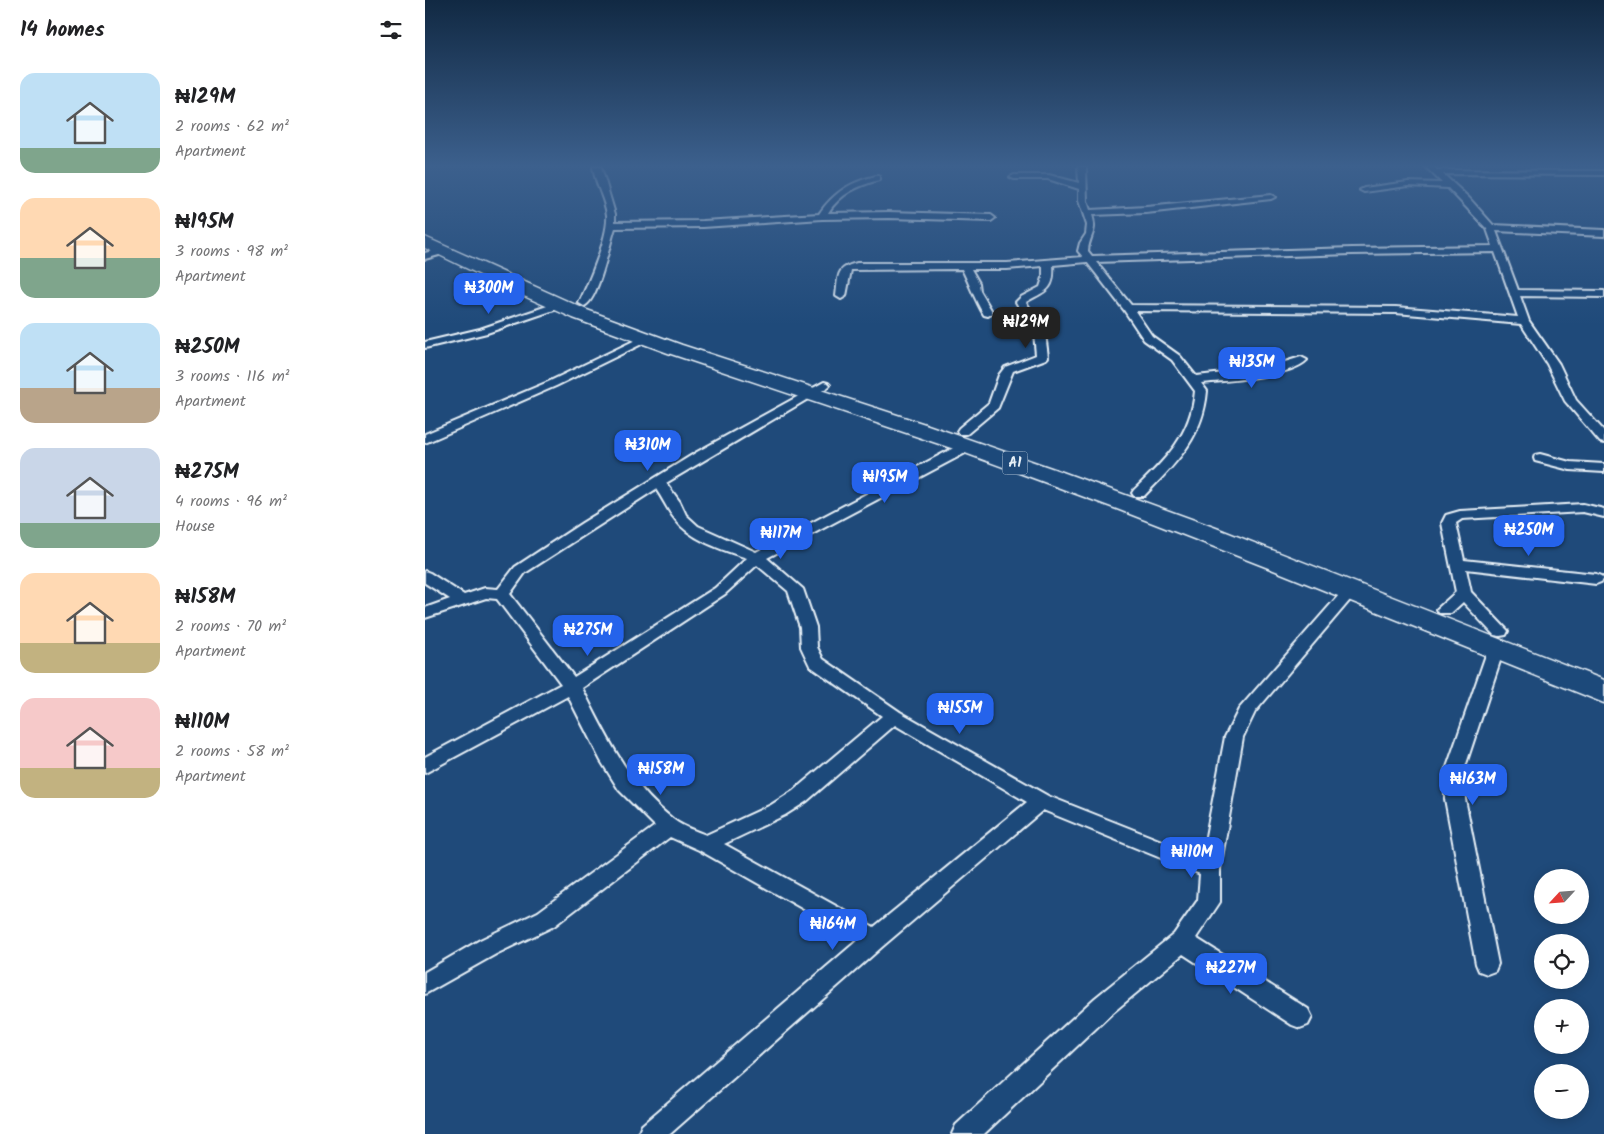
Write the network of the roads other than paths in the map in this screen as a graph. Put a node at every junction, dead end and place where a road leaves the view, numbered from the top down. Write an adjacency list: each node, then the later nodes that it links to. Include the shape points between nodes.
1 (611, 220): 5 (street)
2 (759, 220): 5 (street)
3 (1089, 220): 11 (street, via 1091,225 1083,251)
4 (1483, 220): 6 (street)
5 (611, 225): 17 (street, via 594,282)
6 (1491, 228): 8 (street); 9 (street)
7 (425, 229): 17 (highway, A1)
8 (1604, 233)
9 (1497, 249): 11 (street); 14 (street)
10 (431, 250): 18 (highway, A1)
11 (1089, 259): 12 (street); 19 (street)
12 (1048, 264): 13 (street); 28 (street, via 1046,285 1021,302 1041,336 1042,358 1009,370 994,405)
13 (965, 266): 16 (street, via 851,267 845,271); 20 (street)
14 (1513, 293): 15 (street); 21 (street)
15 (1604, 294)
16 (841, 296)
17 (584, 303): 26 (highway, A1)
18 (559, 305): 22 (highway, A1); 23 (street, via 483,331)
19 (1128, 308): 21 (street, via 1396,310); 25 (street, via 1148,338 1176,358)
20 (988, 313)
21 (1524, 321): 27 (street, via 1553,364 1571,401)
22 (646, 338): 26 (highway, A1); 29 (street)
23 (425, 345)
24 (1301, 360): 25 (street, via 1282,369 1250,376)
25 (1194, 380): 34 (street, via 1201,391 1201,403 1193,428 1167,465)
26 (817, 389): 28 (highway, A1); 33 (street)
27 (1599, 429): 30 (street)
28 (965, 438): 34 (highway, A1, via 1052,461); 36 (street); 40 (highway, A1)
29 (425, 439)
30 (1604, 440)
31 (1540, 458): 32 (street, via 1570,466)
32 (1604, 468)
33 (658, 482): 36 (street, via 680,517 693,529); 42 (street, via 520,570)
34 (1139, 493): 44 (highway, A1)
35 (1604, 513): 37 (street, via 1583,508 1451,518 1449,523)
36 (757, 557): 48 (street, via 720,591); 50 (street, via 795,589 808,628 809,647 816,662)
37 (1459, 564): 39 (street); 41 (street)
38 (425, 576): 43 (street)
39 (1596, 579)
40 (1351, 590): 46 (highway, A1); 55 (street, via 1248,709 1235,737)
41 (1465, 593): 44 (street); 46 (street)
42 (502, 594): 43 (street, via 485,593); 48 (street)
43 (461, 600): 45 (street)
44 (1445, 609): 46 (highway, A1)
45 (425, 613)
46 (1498, 640): 47 (highway, A1); 49 (highway, A1); 58 (street, via 1454,774 1455,799)
47 (1604, 672)
48 (572, 686): 51 (street); 53 (street, via 610,761 626,785)
49 (1604, 692)
50 (894, 716): 52 (street); 54 (street, via 800,796)
51 (425, 766)
52 (1041, 801): 55 (street); 56 (street)
53 (668, 827): 54 (street); 59 (street, via 546,919 488,947)
54 (706, 844): 56 (street)
55 (1210, 869): 57 (street, via 1209,902)
56 (875, 939): 61 (street)
57 (1182, 941): 60 (street); 62 (street, via 1103,1006)
58 (1487, 964)
59 (425, 984)
60 (1300, 1017)
61 (651, 1134)
62 (965, 1134)

